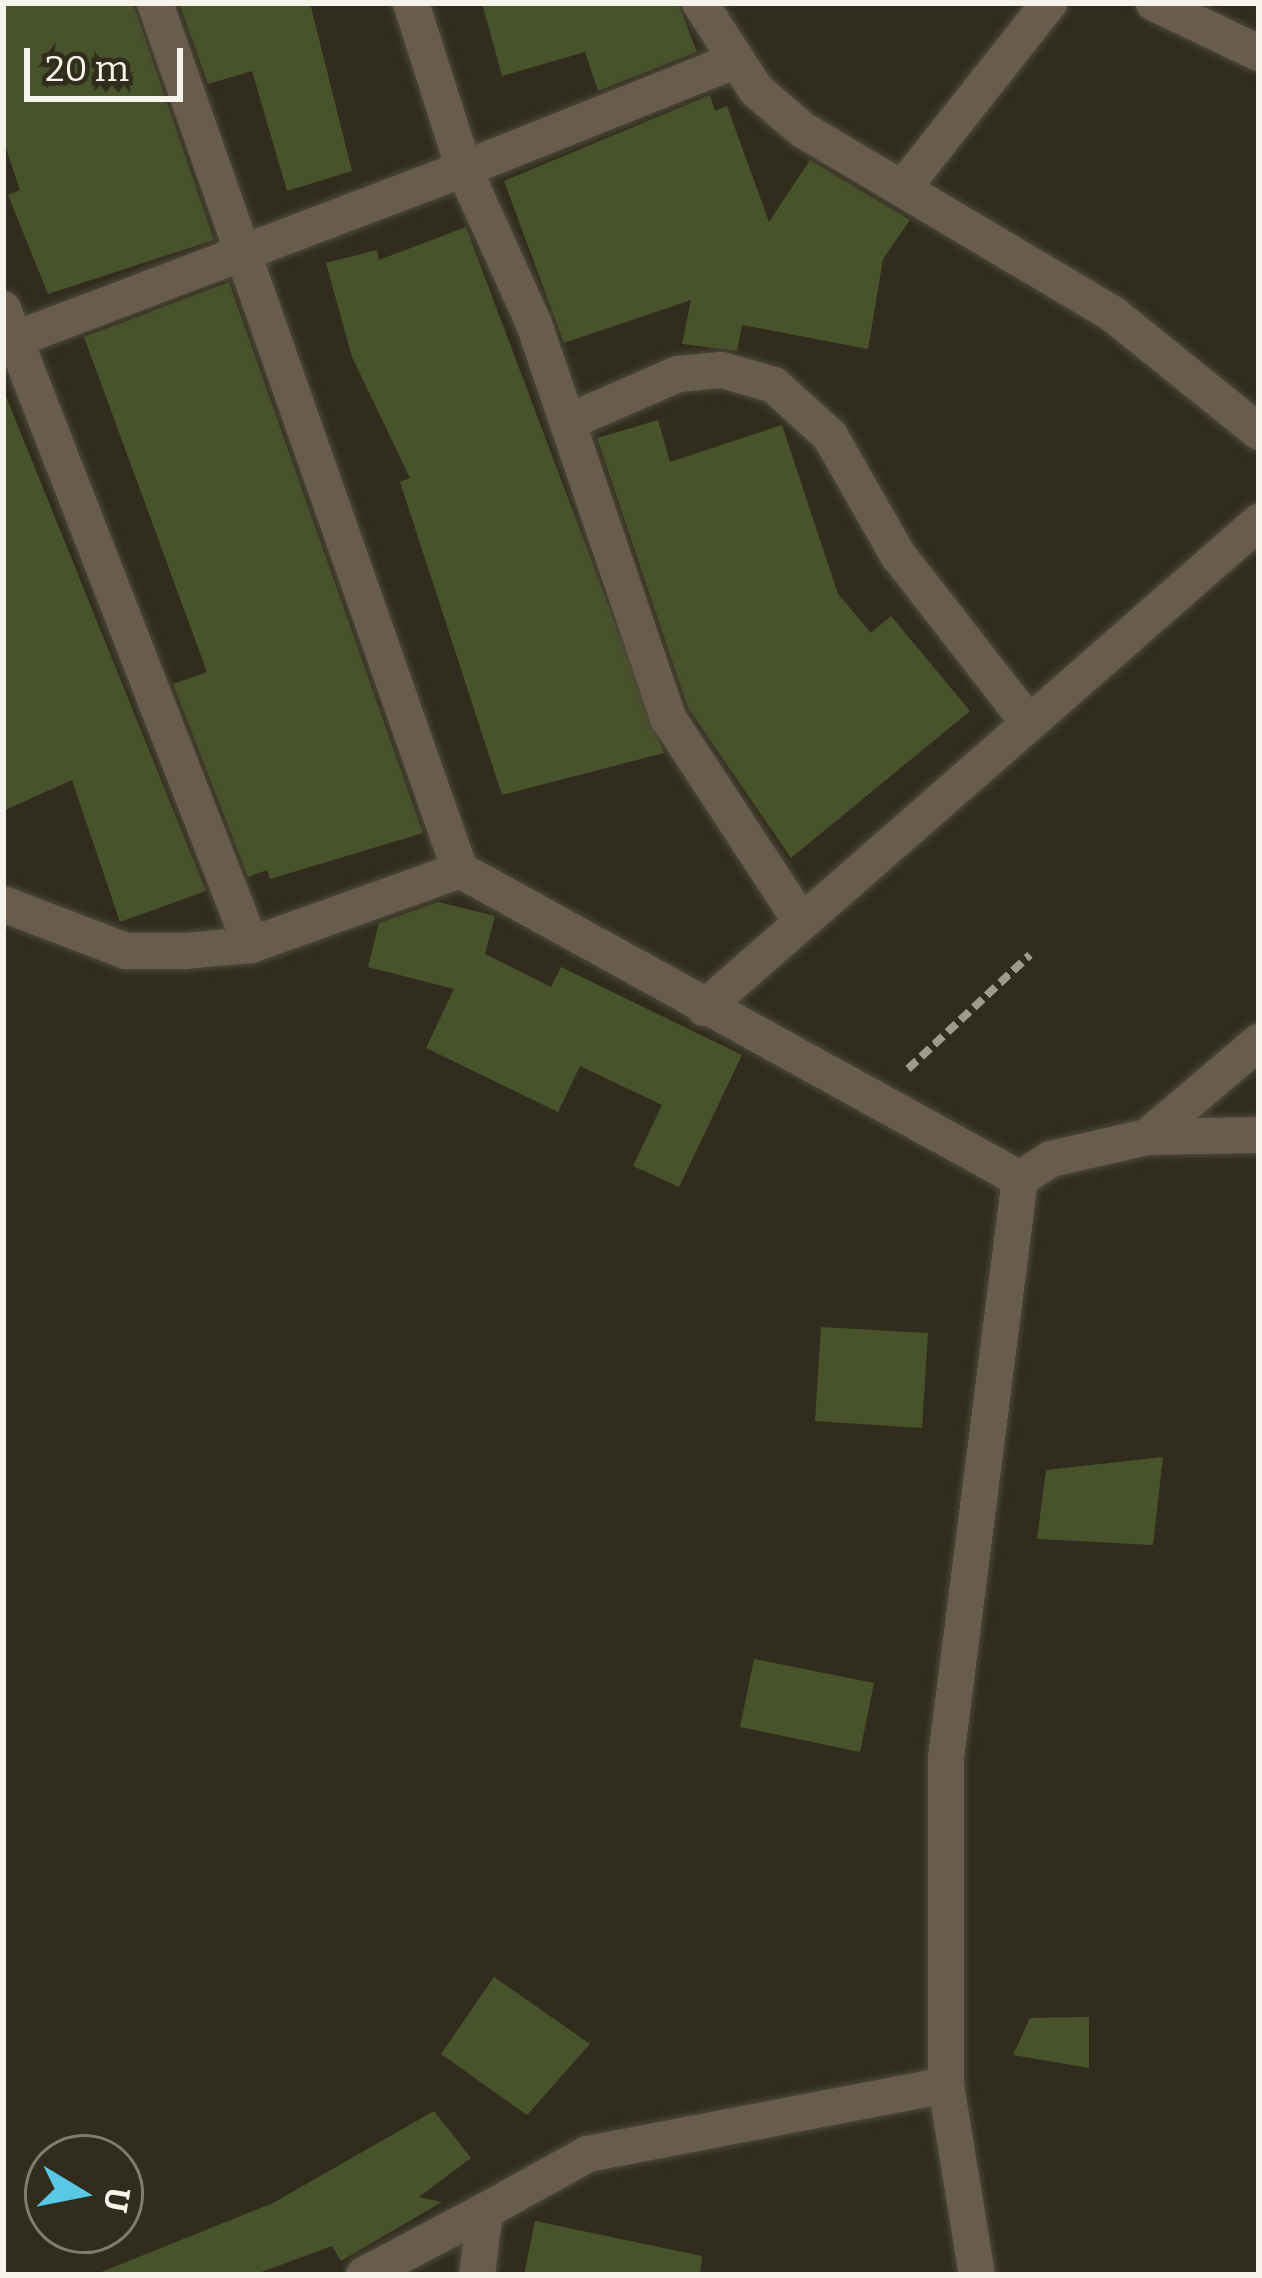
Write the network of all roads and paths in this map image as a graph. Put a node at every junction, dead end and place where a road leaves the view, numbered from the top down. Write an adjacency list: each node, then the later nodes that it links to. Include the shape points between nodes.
1 (155, 3): 10 (street)
2 (411, 3): 8 (street)
3 (700, 3): 7 (street)
4 (1048, 3): 9 (street)
5 (1154, 3): 6 (street)
6 (1259, 53)
7 (734, 62): 8 (street); 9 (street, via 803,130)
8 (464, 170): 10 (street); 12 (street)
9 (903, 188): 13 (street, via 1114,315)
10 (249, 257): 11 (street); 16 (street)
11 (7, 331): 19 (street)
12 (568, 422): 15 (street, via 678,374 722,370 774,385 830,436 898,556); 18 (street, via 668,718)
13 (1259, 432)
14 (1259, 522): 15 (street)
15 (1028, 722): 18 (street)
16 (460, 870): 19 (street); 21 (street)
17 (3, 904): 19 (street, via 125,951)
18 (800, 920): 21 (street)
19 (250, 945)
20 (1030, 955): 23 (path)
21 (704, 1008): 23 (street)
22 (1259, 1042): 25 (street)
23 (875, 1100): 26 (street)
24 (1259, 1135): 25 (street)
25 (1147, 1137): 26 (street, via 1051,1159)
26 (1021, 1179): 27 (street, via 946,1758)
27 (946, 2085): 28 (street, via 588,2154); 31 (street)
28 (485, 2212): 29 (street); 30 (street)
29 (364, 2275)
30 (477, 2275)
31 (976, 2275)

